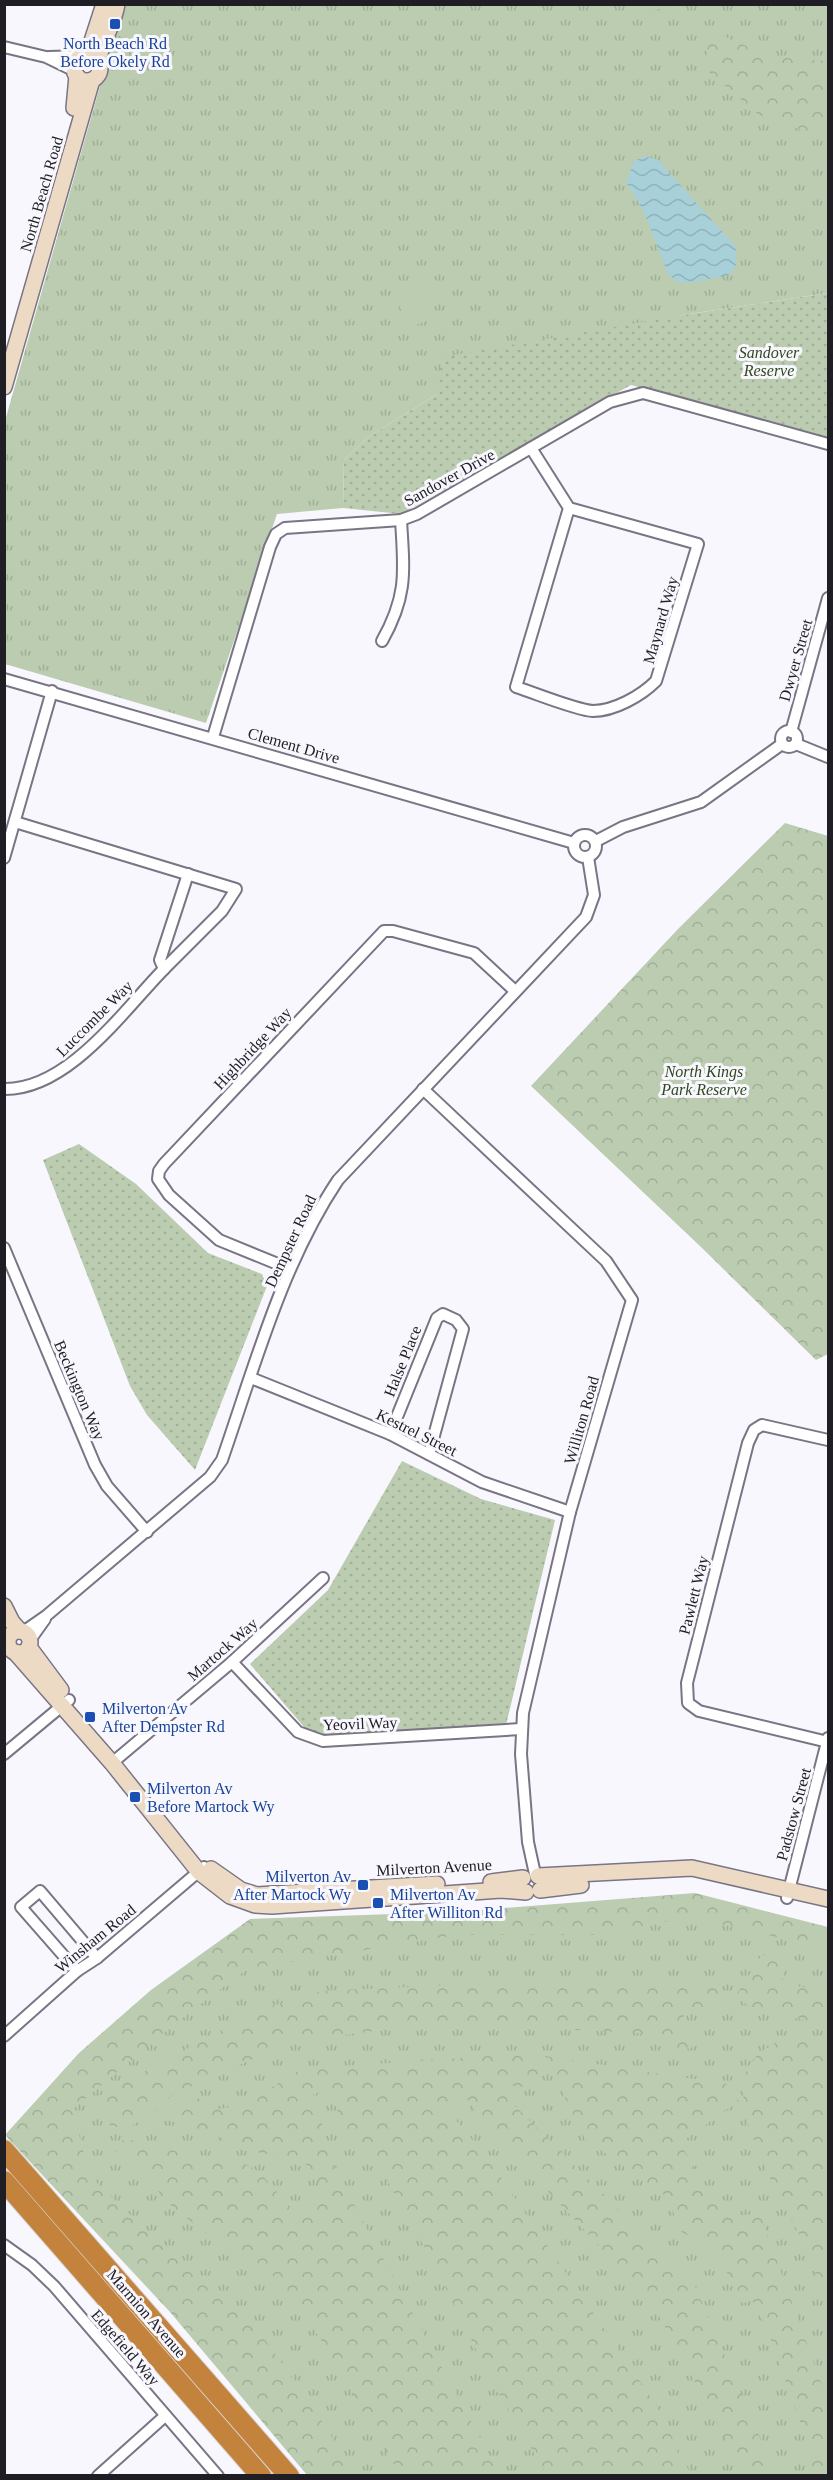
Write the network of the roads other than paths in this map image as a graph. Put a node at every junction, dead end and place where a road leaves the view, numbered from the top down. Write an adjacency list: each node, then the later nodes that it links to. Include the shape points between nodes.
1 (104, 4): 5 (street)
2 (117, 4): 5 (street, via 112,24)
3 (4, 47): 4 (street)
4 (46, 57): 5 (street); 6 (street)
5 (89, 58): 6 (street, via 76,62); 6 (street, via 99,72)
6 (81, 76): 7 (street, North Beach Road); 8 (street, North Beach Road, via 84,100 74,144)
7 (4, 351)
8 (4, 387)
9 (828, 444): 10 (street, Sandover Drive, via 644,393 610,402)
10 (531, 448): 11 (street); 12 (street, Sandover Drive)
11 (568, 507): 11 (street, Maynard Way, via 516,687 592,711 645,692 656,681 698,544)
12 (401, 520): 14 (street, via 403,592); 18 (street, Sandover Drive, via 285,528 276,534)
13 (828, 597): 17 (street, Dwyer Street)
14 (381, 641)
15 (4, 679): 16 (street, Clement Drive)
16 (52, 691): 18 (street, Clement Drive); 22 (street)
17 (791, 732): 19 (street, via 783,735); 20 (street, via 796,735)
18 (213, 737): 24 (street, Clement Drive)
19 (782, 744): 20 (street); 23 (street, Clement Drive, via 700,802 623,827)
20 (796, 744): 21 (street)
21 (828, 757)
22 (15, 822): 26 (street); 27 (street, Luccombe Way)
23 (596, 841): 24 (street, Clement Drive, via 584,834); 25 (street, via 596,849)
24 (574, 843): 25 (street, Clement Drive, via 579,855)
25 (588, 857): 29 (street, Dempster Road, via 594,895 586,917)
26 (4, 858)
27 (188, 874): 28 (street, via 160,960); 28 (street, Luccombe Way, via 236,889 222,911)
28 (164, 969): 30 (street, Luccombe Way, via 77,1060 45,1079)
29 (515, 991): 31 (street, Dempster Road); 33 (street, Highbridge Way, via 474,953 384,931 164,1164 158,1179 169,1195 219,1240)
30 (4, 1089)
31 (423, 1089): 33 (street, Dempster Road, via 338,1180 321,1205); 38 (street, Williton Road, via 606,1261 632,1300)
32 (4, 1248): 39 (street, Beckington Way, via 96,1465 107,1486)
33 (290, 1269): 34 (street, Dempster Road)
34 (251, 1378): 35 (street, Kestrel Street); 39 (street, Dempster Road, via 222,1460 210,1478)
35 (390, 1434): 37 (street, Kestrel Street); 37 (street, Halse Place, via 437,1318 443,1314 456,1320 463,1329)
36 (828, 1440): 46 (street, Pawlett Way, via 762,1425 754,1430 687,1683 688,1703 699,1711)
37 (429, 1454): 38 (street, Kestrel Street, via 482,1482)
38 (570, 1512): 45 (street, Williton Road)
39 (147, 1532): 42 (street, Dempster Road)
40 (323, 1578): 43 (street, Martock Way)
41 (4, 1606): 42 (street, Milverton Avenue)
42 (18, 1639): 44 (street, Milverton Avenue)
43 (232, 1662): 45 (street, Yeovil Way, via 298,1732 310,1738); 48 (street, Martock Way)
44 (66, 1703): 47 (street); 48 (street, Milverton Avenue)
45 (521, 1730): 50 (street, Williton Road)
46 (828, 1740): 51 (street, Padstow Street)
47 (4, 1754)
48 (116, 1760): 49 (street, Milverton Avenue)
49 (203, 1868): 50 (street, Milverton Avenue, via 257,1895); 54 (street, Winsham Road)
50 (531, 1881): 51 (street, Milverton Avenue, via 692,1868)
51 (788, 1894): 52 (street, Milverton Avenue); 53 (street, Milverton Avenue)
52 (828, 1899)
53 (828, 1909)
54 (97, 1958): 55 (street, Winsham Road); 55 (street, via 40,1891 21,1907)
55 (76, 1971): 56 (street, Winsham Road)
56 (4, 2036)
57 (4, 2150): 64 (highway, Marmion Avenue)
58 (4, 2181): 63 (highway, Marmion Avenue)
59 (4, 2245): 60 (street, Edgefield Way, via 54,2286)
60 (165, 2416): 61 (street); 62 (street, Edgefield Way)
61 (98, 2475)
62 (218, 2475)
63 (261, 2475)
64 (289, 2475)

